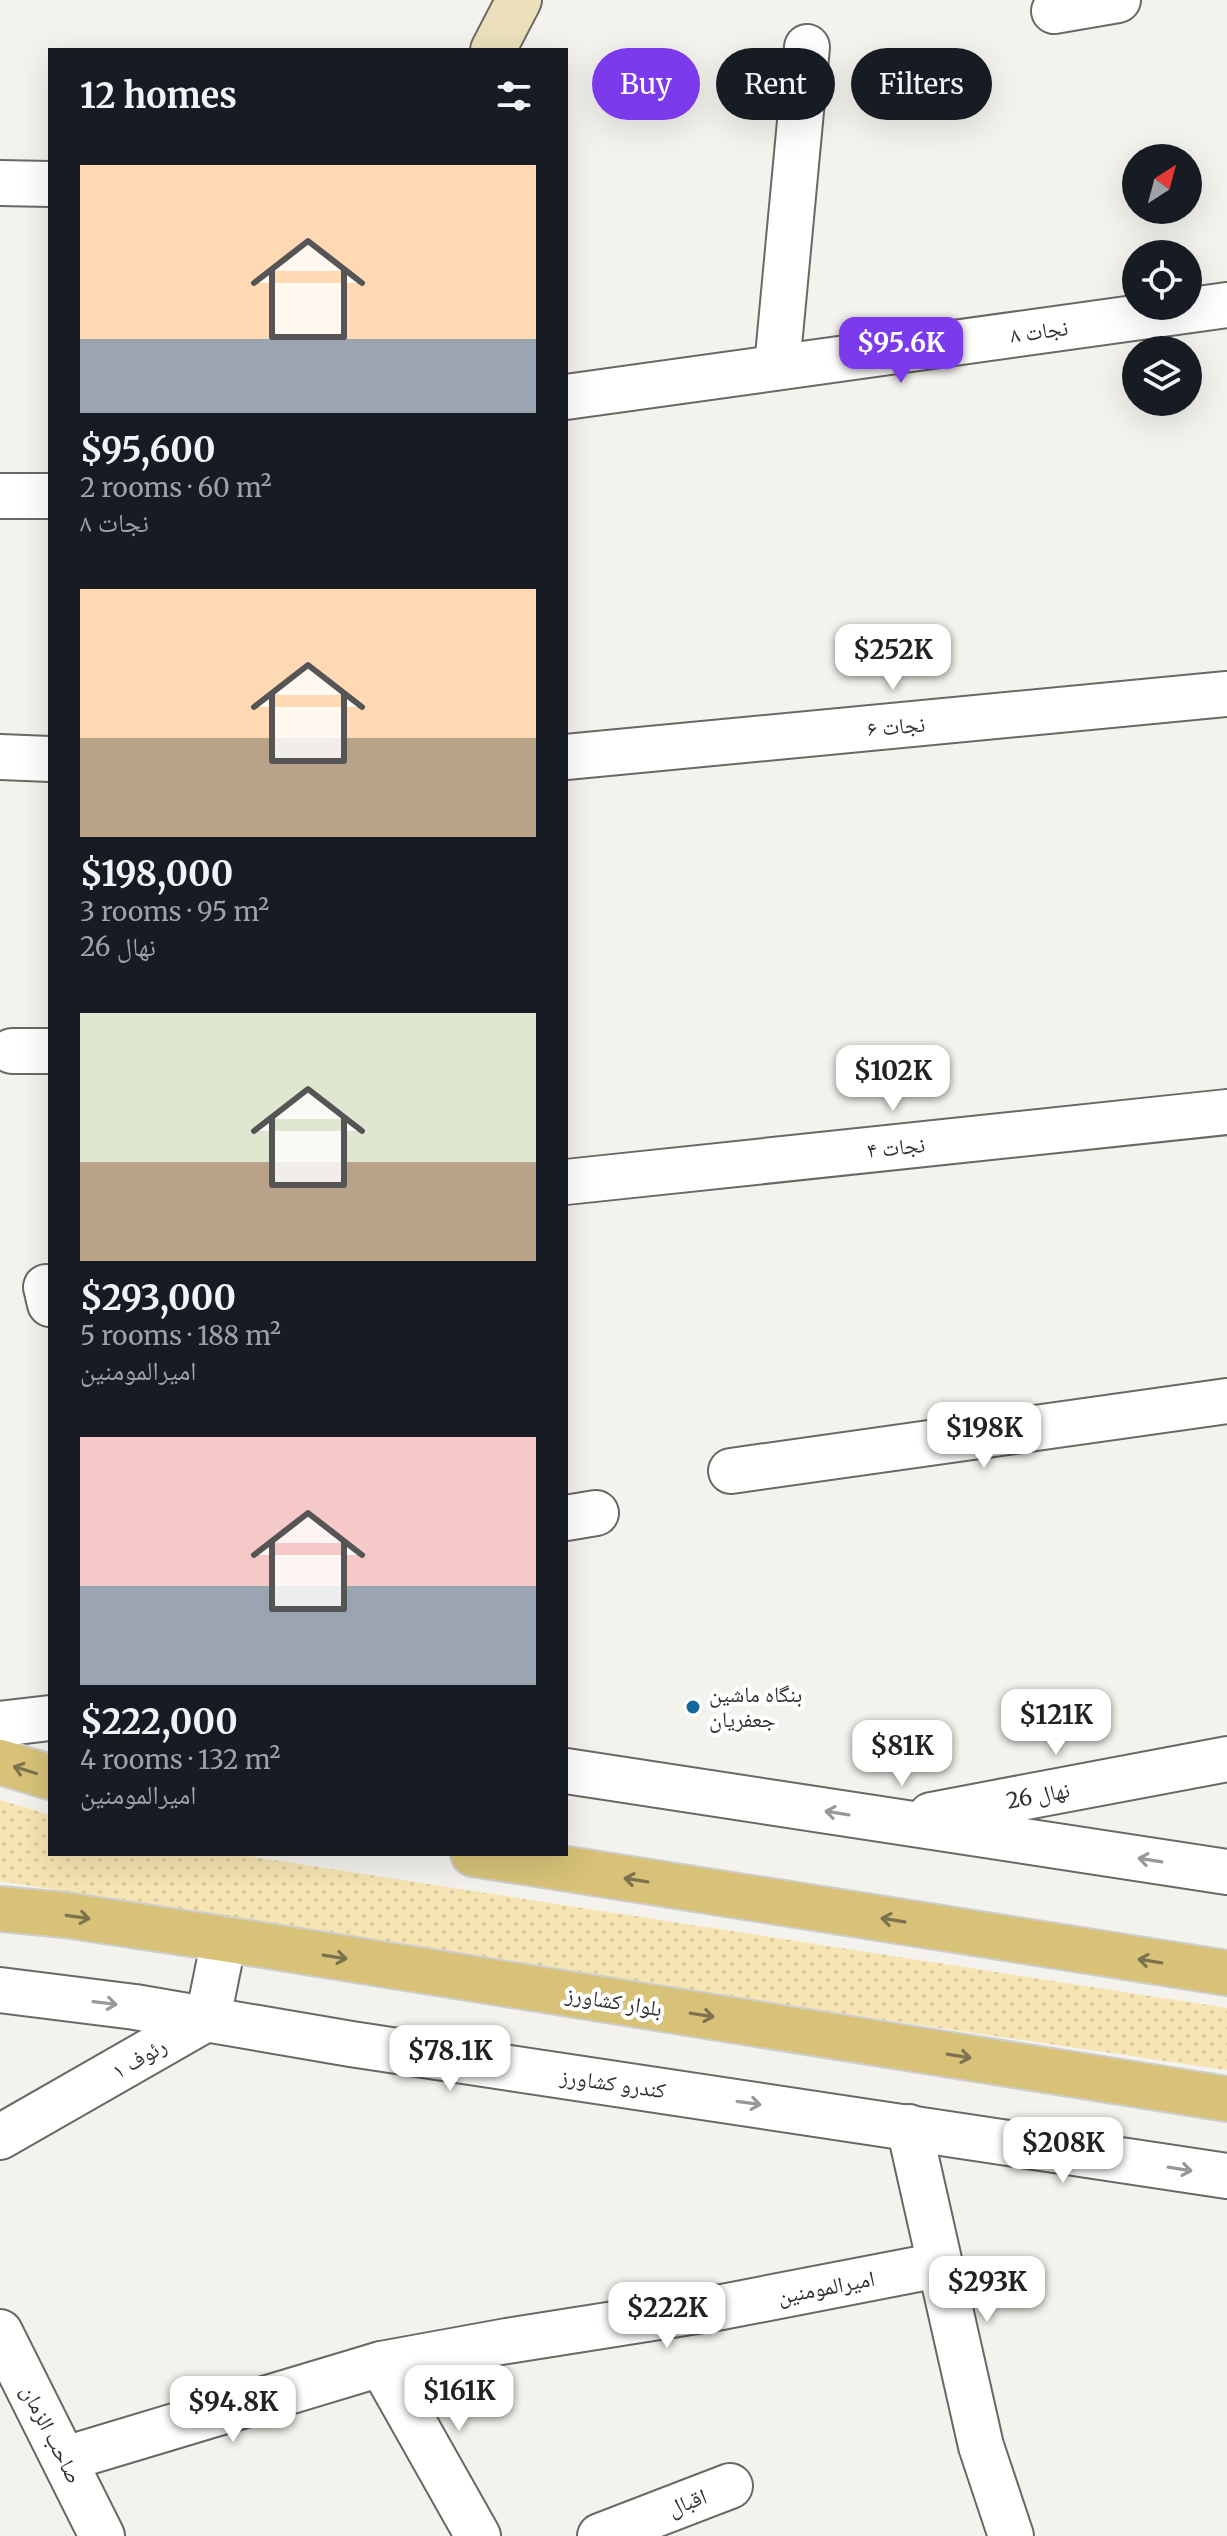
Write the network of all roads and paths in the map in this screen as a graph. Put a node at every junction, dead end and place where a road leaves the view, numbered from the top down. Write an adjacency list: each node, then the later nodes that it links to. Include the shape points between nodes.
1 (519, 0): 5 (street)
2 (1118, 0): 3 (street)
3 (1054, 11)
4 (807, 47): 9 (street)
5 (494, 48)
6 (0, 183): 7 (street)
7 (48, 184)
8 (1227, 305): 9 (street, نجات ۸)
9 (777, 367): 10 (street, نجات ۸)
10 (568, 397)
11 (0, 496): 12 (street)
12 (48, 496)
13 (1227, 694): 15 (street, نجات ۶)
14 (0, 757): 16 (street)
15 (568, 757)
16 (48, 759)
17 (1227, 1112): 18 (street, نجات ۴)
18 (568, 1182)
19 (1227, 1401): 20 (street)
20 (731, 1471)
21 (48, 1718): 22 (street)
22 (0, 1724)
23 (1227, 1759): 27 (street, نهال 26)
24 (0, 1762): 26 (main road, one-way to 24)
25 (568, 1771): 27 (street, one-way to 25)
26 (48, 1776)
27 (897, 1822): 29 (street, one-way to 27)
28 (486, 1856): 32 (main road, one-way to 28)
29 (1227, 1872)
30 (0, 1909): 31 (main road, بلوار کشاورز, one-way to 31)
31 (224, 1939): 34 (street); 35 (main road, بلوار کشاورز, one-way to 35)
32 (1227, 1973)
33 (0, 1990): 34 (street, کندرو کشاورز, one-way to 34)
34 (208, 2018): 36 (street, کندرو کشاورز, one-way to 36); 37 (street, رئوف ۱)
35 (1227, 2099)
36 (909, 2127): 38 (street, کندرو کشاورز, one-way to 38); 39 (street)
37 (0, 2137)
38 (1227, 2176)
39 (939, 2265): 41 (street, امیرالمومنین); 47 (street, via 981,2446)
40 (0, 2332): 42 (street, صاحب الزمان)
41 (381, 2364): 42 (street, امیرالمومنین); 45 (street)
42 (65, 2459): 44 (street, صاحب الزمان)
43 (730, 2486): 46 (street, اقبال)
44 (92, 2534)
45 (478, 2536)
46 (600, 2536)
47 (1011, 2536)

